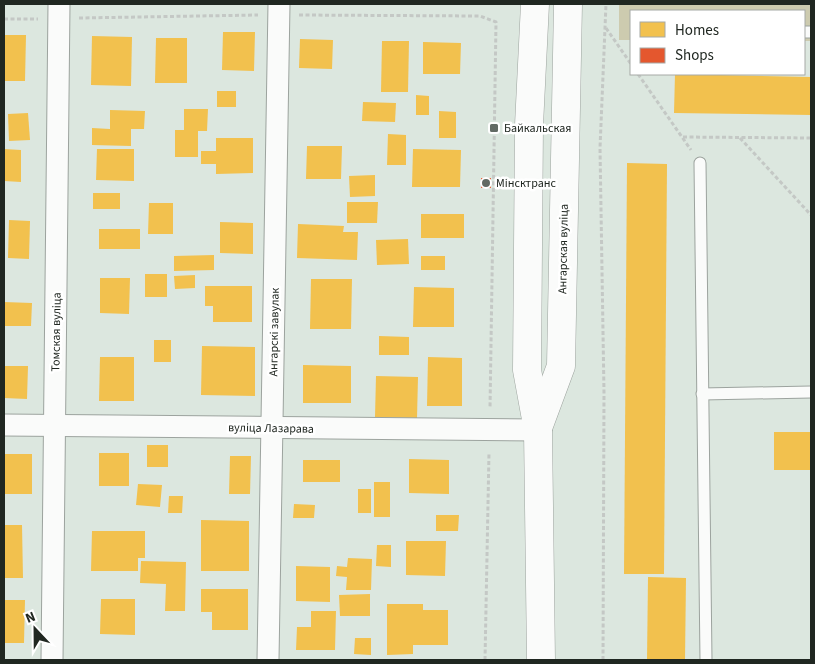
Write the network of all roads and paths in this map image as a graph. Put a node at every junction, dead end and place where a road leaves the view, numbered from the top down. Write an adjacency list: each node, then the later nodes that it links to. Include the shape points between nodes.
1 (535, 4): 21 (main road, Ангарская вуліца, via 529,125 527,370)
2 (568, 4): 21 (main road, Ангарская вуліца, via 561,366)
3 (606, 4): 7 (path)
4 (279, 9): 5 (path); 19 (street, Ангарскі завулак); 20 (path, via 480,16 496,22)
5 (59, 11): 6 (path); 18 (street, Томская вуліца)
6 (4, 19)
7 (605, 27): 8 (path); 26 (path, via 600,148 604,393)
8 (630, 63)
9 (639, 75): 10 (path)
10 (682, 137): 11 (path); 13 (path)
11 (739, 137): 12 (path); 14 (path)
12 (811, 138)
13 (700, 163): 16 (lane)
14 (811, 214)
15 (811, 392): 16 (lane)
16 (702, 394): 27 (lane)
17 (4, 425): 18 (street, вуліца Лазарава)
18 (55, 426): 19 (street, вуліца Лазарава); 22 (street, Томская вуліца)
19 (272, 428): 20 (street, вуліца Лазарава); 23 (street, Ангарскі завулак)
20 (490, 429): 21 (street, вуліца Лазарава); 24 (path)
21 (538, 430): 25 (main road, Ангарская вуліца)
22 (52, 660)
23 (268, 660)
24 (485, 660)
25 (541, 660)
26 (602, 660)
27 (706, 660)

